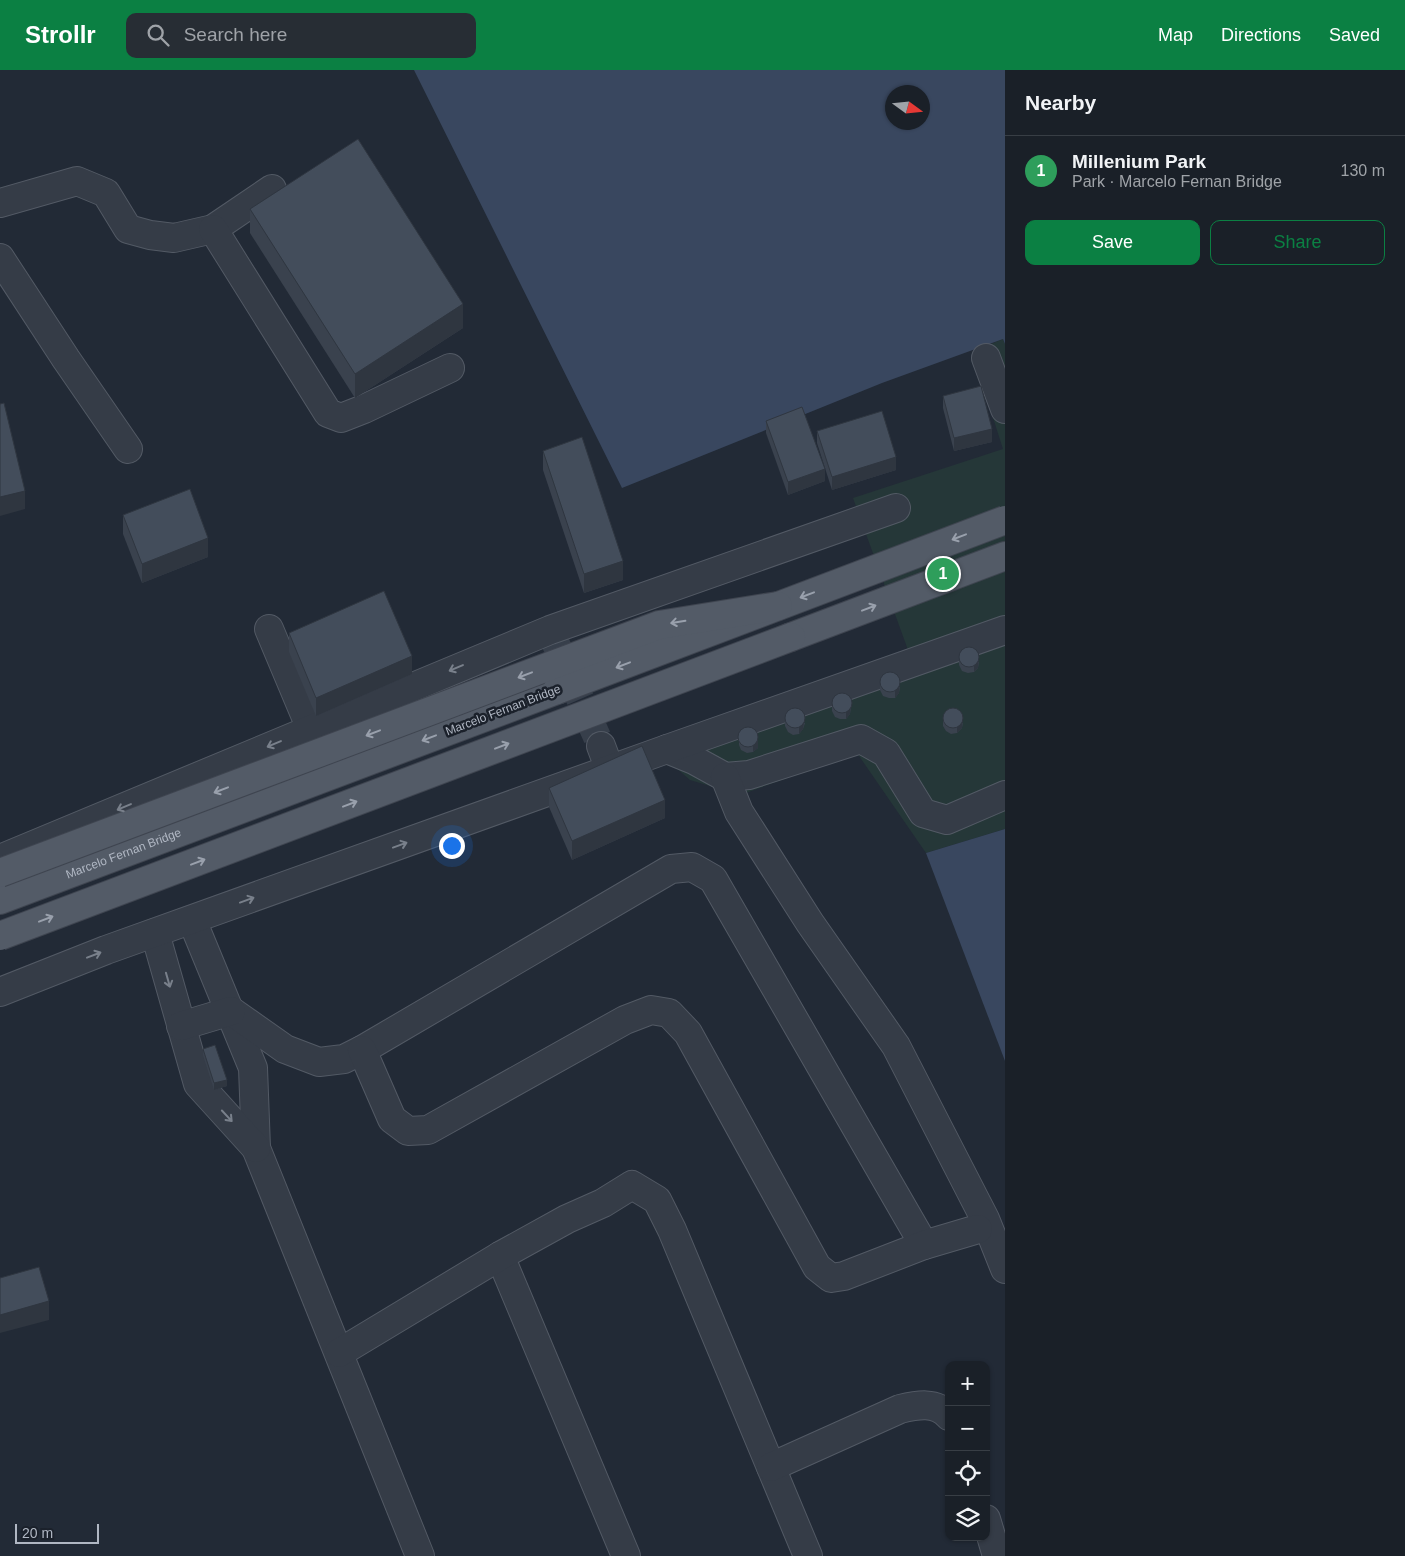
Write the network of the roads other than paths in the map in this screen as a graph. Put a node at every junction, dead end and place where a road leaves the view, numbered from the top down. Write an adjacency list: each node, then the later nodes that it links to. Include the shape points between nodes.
1 (272, 189): 3 (street)
2 (0, 203): 3 (street, via 77,181 106,193 128,229 174,238)
3 (213, 229): 6 (street, via 328,413 341,418)
4 (0, 258): 8 (street)
5 (986, 358): 7 (street)
6 (450, 368)
7 (1005, 409)
8 (128, 449)
9 (896, 508): 15 (street, one-way to 15, via 551,633)
10 (1005, 520): 12 (main road, Marcelo Fernan Bridge, one-way to 12, bridge)
11 (1005, 556): 24 (main road, one-way to 11, bridge)
12 (778, 606): 20 (main road, one-way to 20, bridge, via 658,625); 21 (main road, Marcelo Fernan Bridge, one-way to 21, bridge)
13 (269, 629): 15 (street)
14 (1005, 630): 16 (street)
15 (311, 729): 19 (street, one-way to 19)
16 (667, 749): 17 (street); 22 (street, one-way to 16, via 605,758)
17 (725, 776): 18 (street, via 749,775 861,739 886,754 923,812 947,820); 33 (street, via 739,812 810,923 896,1046 985,1219)
18 (1005, 795)
19 (0, 859)
20 (0, 873)
21 (0, 900)
22 (192, 920): 23 (street); 26 (street)
23 (155, 933): 25 (street, one-way to 23); 27 (street, one-way to 27)
24 (0, 936)
25 (0, 992)
26 (230, 1011): 27 (street); 28 (street, via 285,1049 319,1062 344,1059); 29 (street, via 253,1068)
27 (181, 1026): 29 (street, one-way to 29, via 198,1084)
28 (362, 1050): 31 (street, via 392,1119 408,1131 428,1130 625,1020 651,1010 669,1013 688,1033 817,1268 831,1278 844,1276); 31 (street, via 671,869 692,867 713,879)
29 (256, 1148): 34 (street)
30 (978, 1229): 31 (street)
31 (924, 1245)
32 (500, 1256): 34 (street); 36 (street, via 567,1219 603,1204 632,1185 657,1200); 39 (street)
33 (1005, 1269)
34 (339, 1353): 38 (street)
35 (945, 1412): 36 (street, via 923,1404 900,1408)
36 (772, 1467): 40 (street)
37 (990, 1532): 41 (street)
38 (420, 1556)
39 (626, 1556)
40 (808, 1556)
41 (997, 1556)

